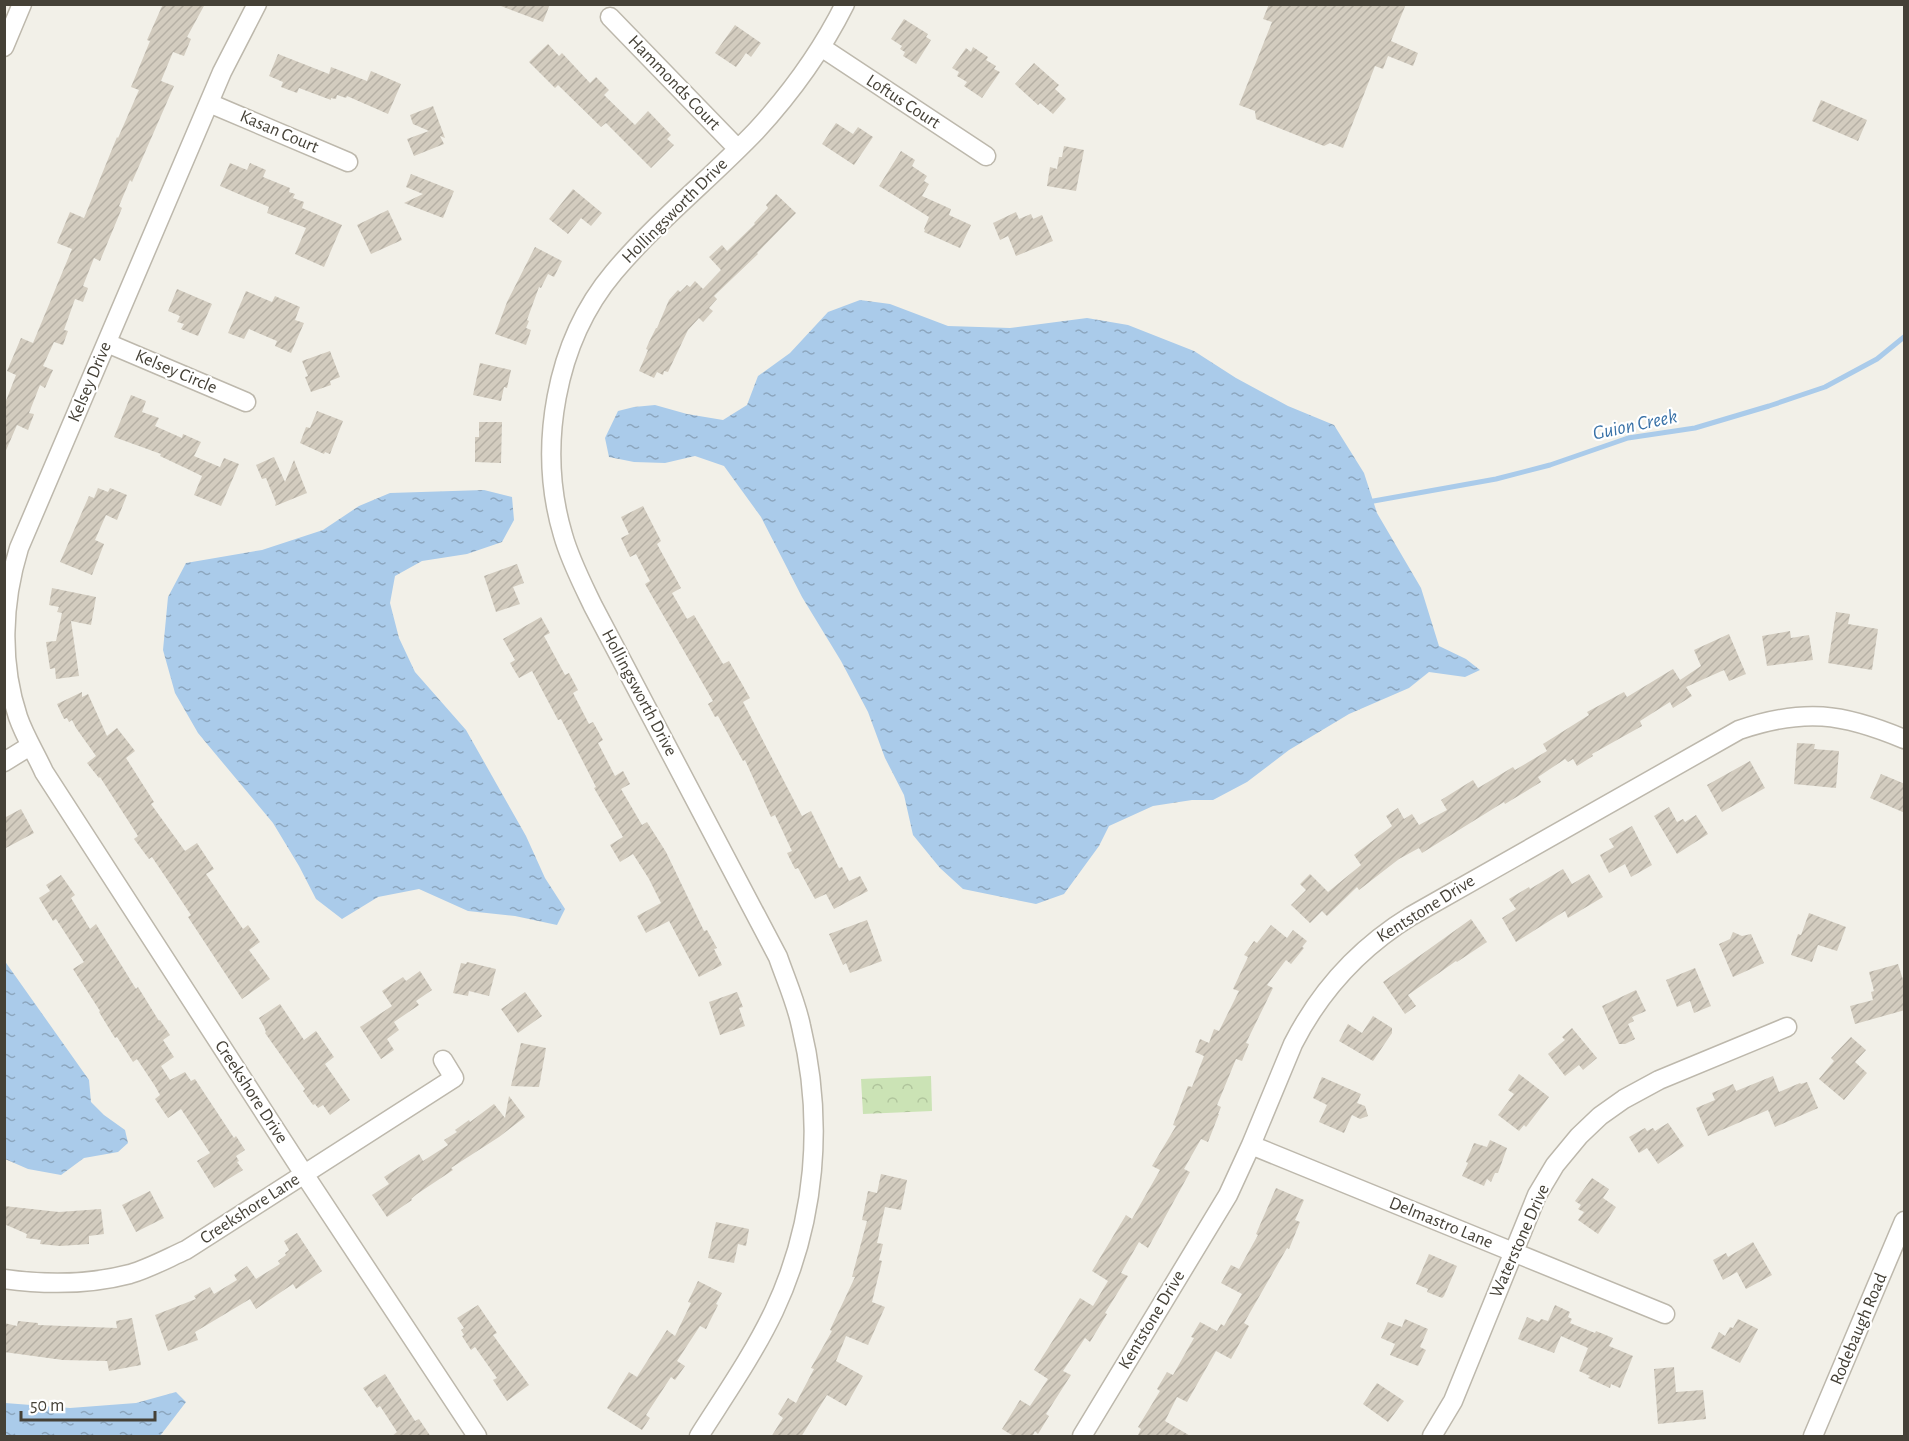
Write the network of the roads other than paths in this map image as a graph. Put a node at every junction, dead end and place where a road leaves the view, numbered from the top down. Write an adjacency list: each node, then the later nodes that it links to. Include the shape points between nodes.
1 (22, 4): 5 (street)
2 (257, 4): 7 (street, Kelsey Drive)
3 (845, 4): 6 (street, Hollingsworth Drive)
4 (610, 17): 8 (street, Hammonds Court)
5 (4, 47)
6 (821, 47): 8 (street, Hollingsworth Drive, via 777,107); 9 (street, Loftus Court)
7 (209, 103): 10 (street, Kasan Court); 11 (street, Kelsey Drive)
8 (738, 149): 25 (street, Hollingsworth Drive, via 631,253 593,303 561,382 552,449 560,524 577,574 778,957 798,1012 810,1069 813,1163 795,1258 762,1335)
9 (986, 156)
10 (348, 162)
11 (107, 343): 12 (street, Kelsey Circle); 14 (street, Kelsey Drive, via 27,528 9,584 4,625 7,667 18,717)
12 (246, 402)
13 (1905, 739): 18 (street, Kentstone Drive, via 1862,722 1831,716 1800,715 1759,723 1720,739 1400,923 1352,960 1314,1006 1293,1044)
14 (30, 746): 15 (street); 19 (street, Creekshore Drive)
15 (4, 762)
16 (1787, 1027): 21 (street, Waterstone Drive, via 1643,1088 1600,1116 1550,1173)
17 (443, 1060): 19 (street, Creekshore Lane, via 454,1078)
18 (1251, 1145): 21 (street, Delmastro Lane); 26 (street, Kentstone Drive, via 1222,1206)
19 (304, 1174): 22 (street, Creekshore Lane, via 186,1250 139,1270 75,1283); 24 (street, Creekshore Drive)
20 (1905, 1221): 28 (street, Rodebaugh Road)
21 (1513, 1252): 23 (street, Delmastro Lane); 27 (street, Waterstone Drive, via 1453,1401)
22 (4, 1279)
23 (1665, 1314)
24 (477, 1437)
25 (699, 1437)
26 (1082, 1437)
27 (1432, 1437)
28 (1813, 1437)

